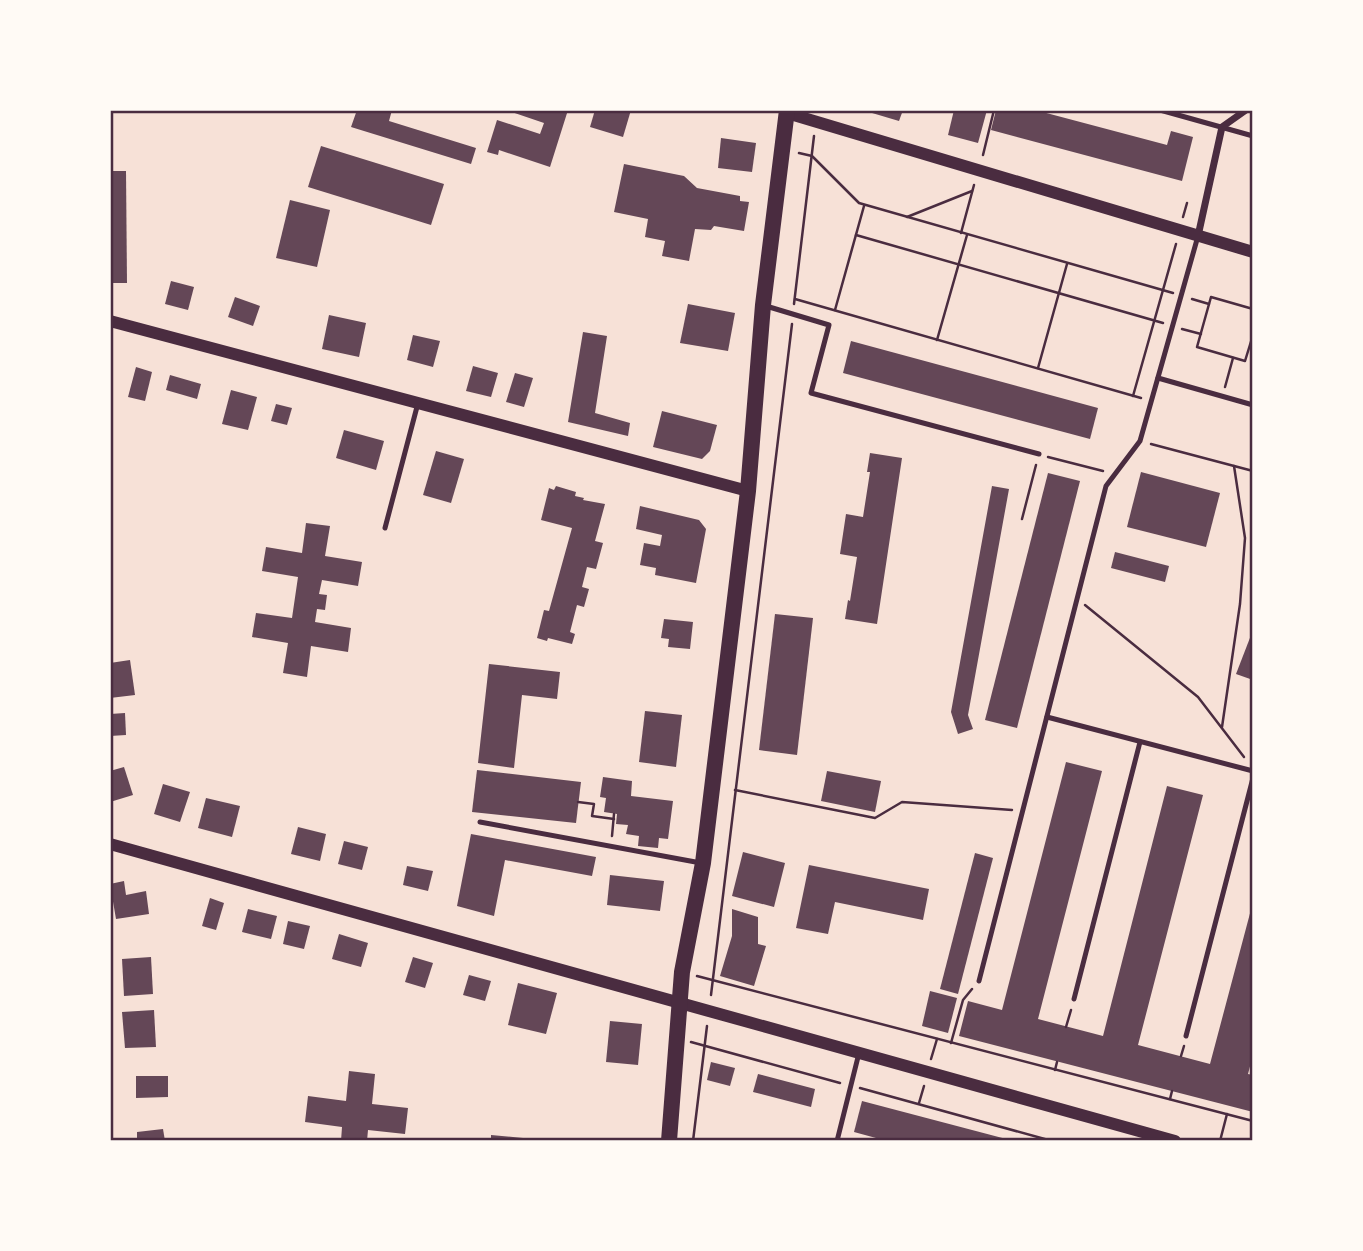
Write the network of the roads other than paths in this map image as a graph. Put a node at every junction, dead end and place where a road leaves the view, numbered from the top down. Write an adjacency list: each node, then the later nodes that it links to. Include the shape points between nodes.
1 (1160, 110): 4 (lane)
2 (1247, 110): 4 (street)
3 (784, 111): 6 (street); 8 (main road)
4 (1222, 127): 5 (lane); 6 (street)
5 (1253, 136)
6 (1198, 236): 7 (street); 10 (lane)
7 (1253, 251)
8 (763, 305): 13 (lane, via 829,325 811,393); 14 (main road)
9 (110, 321): 11 (street)
10 (1158, 378): 12 (lane); 16 (lane, via 1140,441 1106,486)
11 (418, 403): 14 (street); 15 (lane)
12 (1253, 405)
13 (1039, 454)
14 (748, 491): 22 (main road)
15 (385, 528)
16 (1046, 718): 17 (lane); 23 (lane)
17 (1140, 742): 18 (lane); 24 (lane)
18 (1253, 771)
19 (1253, 778): 26 (lane)
20 (481, 822): 22 (lane)
21 (110, 845): 25 (street)
22 (703, 863): 25 (main road)
23 (979, 981)
24 (1073, 999)
25 (680, 1004): 27 (street); 28 (main road)
26 (1186, 1036)
27 (859, 1053): 29 (lane); 30 (street)
28 (669, 1141)
29 (837, 1141)
30 (1175, 1141)

